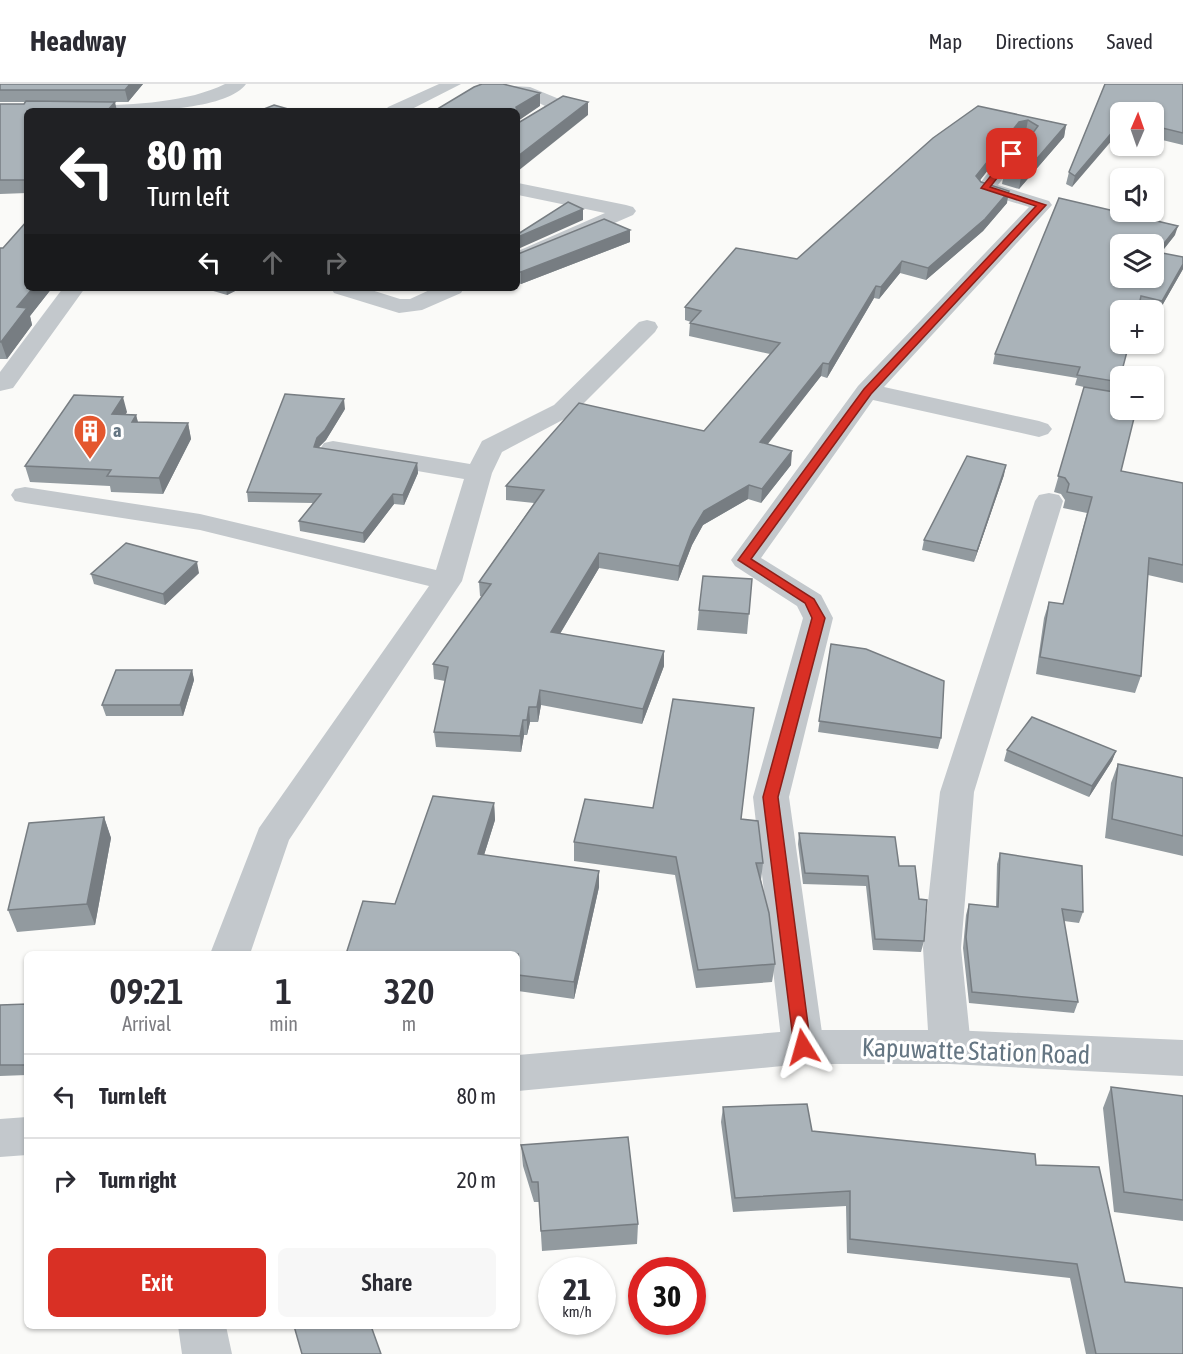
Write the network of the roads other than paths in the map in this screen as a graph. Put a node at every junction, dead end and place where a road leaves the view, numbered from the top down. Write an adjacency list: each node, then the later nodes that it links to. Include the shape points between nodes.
1 (238, 84): 4 (street, via 170,106)
2 (453, 84): 5 (street)
3 (487, 84): 8 (street, via 530,92 558,105)
4 (57, 108)
5 (401, 108)
6 (0, 109): 7 (street)
7 (24, 109)
8 (520, 129)
9 (1025, 138): 17 (street, via 986,188 1042,205)
10 (520, 189): 11 (street, via 626,211)
11 (520, 259)
12 (72, 291): 16 (street)
13 (352, 291): 14 (street, via 399,306 414,305)
14 (446, 291)
15 (647, 327): 20 (street, via 563,411 491,447)
16 (0, 384)
17 (867, 391): 18 (street); 25 (street, via 744,560 810,601 818,618 771,797)
18 (1039, 429)
19 (333, 449): 20 (street)
20 (479, 473): 23 (street)
21 (25, 495): 23 (street, via 200,522)
22 (1049, 501): 26 (street, via 957,792 942,948)
23 (447, 581): 24 (street, via 272,837)
24 (231, 951)
25 (803, 1047): 26 (street, Kapuwatte Station Road); 28 (street, Kapuwatte Station Road)
26 (950, 1047): 27 (street, Kapuwatte Station Road)
27 (1183, 1059)
28 (520, 1073)
29 (24, 1136): 30 (street)
30 (0, 1138)
31 (203, 1329): 32 (street)
32 (207, 1354)

